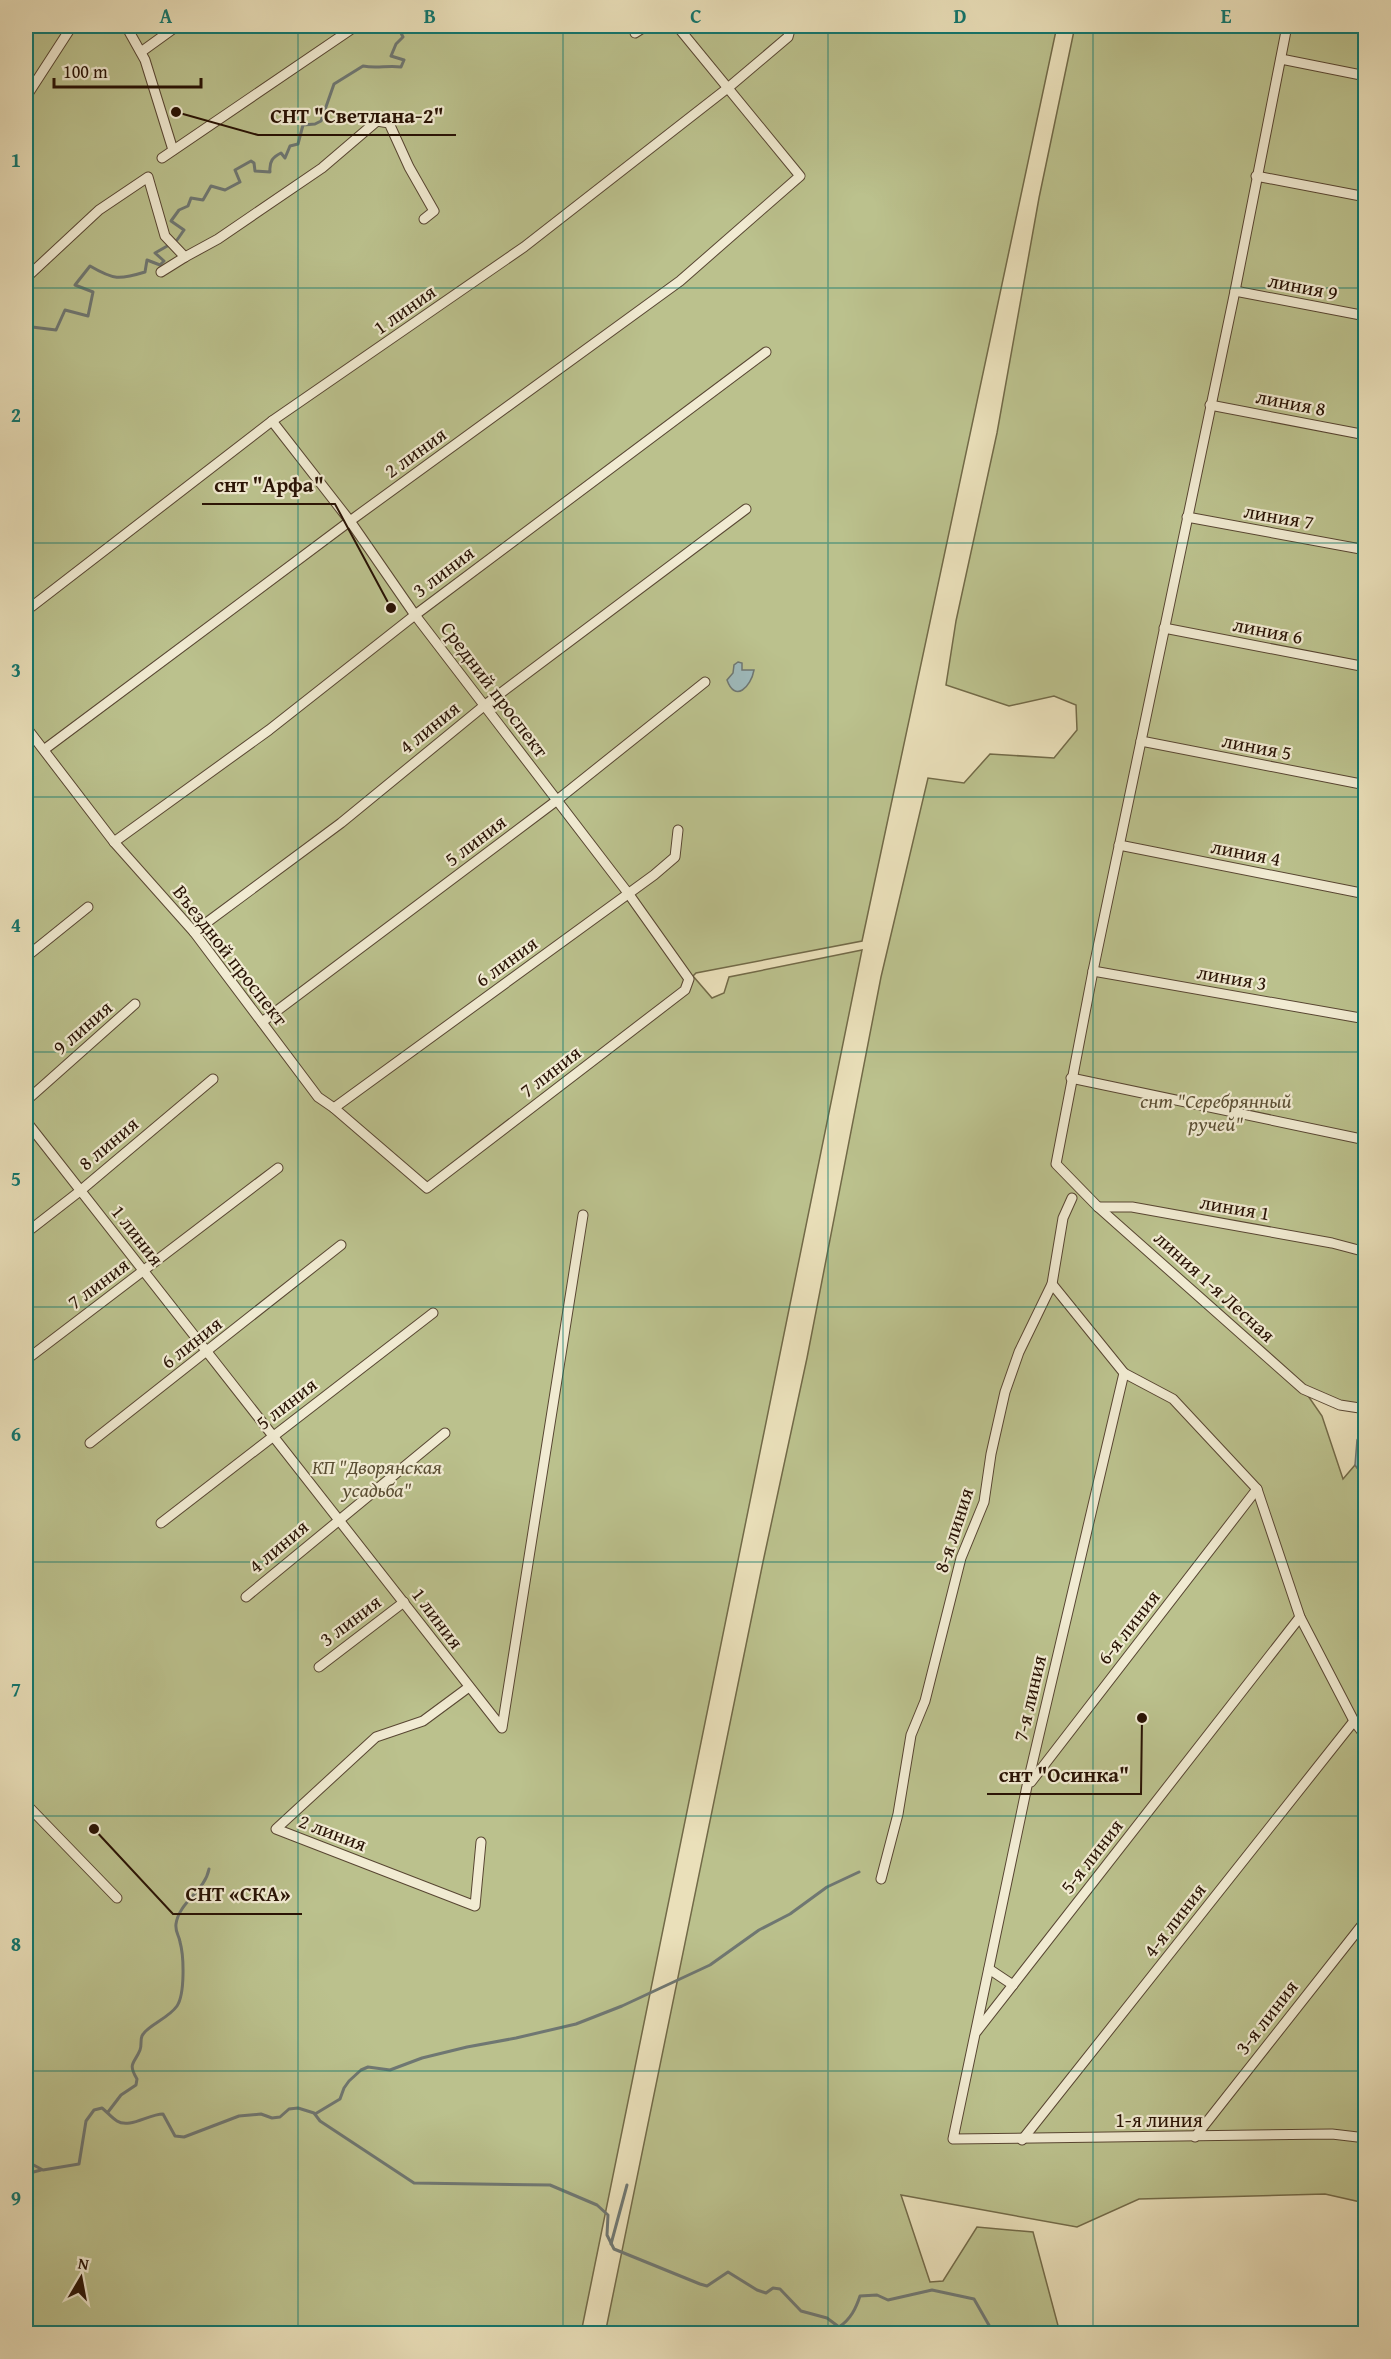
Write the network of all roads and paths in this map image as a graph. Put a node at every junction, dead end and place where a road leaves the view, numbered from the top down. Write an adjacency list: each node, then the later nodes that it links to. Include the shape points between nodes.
1 (72, 26): 14 (street)
2 (126, 26): 10 (street)
3 (177, 26): 10 (street)
4 (356, 26): 15 (street)
5 (646, 26): 9 (street)
6 (677, 26): 13 (street)
7 (791, 26): 13 (street, 1 линия, via 788,37)
8 (1287, 26): 11 (street)
9 (635, 33)
10 (141, 52): 15 (street)
11 (1281, 59): 12 (street); 17 (street)
12 (1365, 76)
13 (729, 87): 27 (street, 1 линия, via 525,247); 31 (street, 2 линия, via 800,176 680,280)
14 (26, 97)
15 (173, 150): 16 (street)
16 (162, 158)
17 (1256, 176): 18 (street); 23 (street)
18 (1365, 197)
19 (424, 219): 20 (street, via 434,211 389,123 377,121 322,168 218,240)
20 (185, 256): 21 (street); 22 (street, via 165,236 148,177 99,210)
21 (161, 272)
22 (26, 278)
23 (1235, 291): 24 (street, линия 9); 26 (street)
24 (1365, 316)
25 (766, 352): 34 (street, 3 линия)
26 (1210, 405): 28 (street, линия 8); 30 (street)
27 (272, 421): 31 (street, Средний проспект); 33 (street, 1 линия)
28 (1365, 435)
29 (746, 509): 38 (street, 4 линия)
30 (1187, 518): 32 (street, линия 7); 35 (street)
31 (350, 522): 34 (street, Средний проспект); 41 (street, 2 линия)
32 (1365, 550)
33 (26, 611)
34 (415, 615): 38 (street, Средний проспект); 45 (street, 3 линия, via 269,730)
35 (1164, 628): 36 (street, линия 6); 40 (street)
36 (1365, 667)
37 (705, 682): 43 (street, 5 линия)
38 (485, 705): 43 (street, Средний проспект); 50 (street, 4 линия, via 340,823)
39 (26, 727): 41 (street, Въездной проспект)
40 (1141, 741): 42 (street, линия 5); 46 (street)
41 (45, 750): 45 (street, Въездной проспект)
42 (1365, 785)
43 (556, 801): 47 (street, Средний проспект); 56 (street, 5 линия)
44 (678, 830): 47 (street, 6 линия, via 675,857)
45 (114, 842): 50 (street, Въездной проспект)
46 (1119, 845): 48 (street, линия 4); 52 (street)
47 (628, 893): 53 (street, Средний проспект); 60 (street, 6 линия)
48 (1365, 894)
49 (88, 907): 51 (street)
50 (194, 932): 56 (street, Въездной проспект)
51 (26, 957)
52 (1093, 971): 55 (street, линия 3); 57 (street)
53 (690, 979): 64 (street, 7 линия, via 685,990)
54 (135, 1004): 59 (street, 9 линия)
55 (1365, 1019)
56 (262, 1022): 60 (street, Въездной проспект, via 318,1097)
57 (1071, 1078): 62 (street); 67 (street, линия 1-я Лесная, via 1056,1164)
58 (213, 1079): 65 (street, 8 линия)
59 (26, 1101)
60 (334, 1108): 64 (street, Въездной проспект)
61 (26, 1121): 65 (street, 1 линия)
62 (1365, 1140)
63 (278, 1168): 72 (street, 7 линия)
64 (427, 1188)
65 (80, 1191): 69 (street, 8 линия); 72 (street, 1 линия)
66 (1072, 1198): 73 (street, 8-я линия, via 1063,1218)
67 (1098, 1207): 71 (street, линия 1, via 1144,1209); 78 (street, линия 1-я Лесная, via 1303,1389 1340,1405)
68 (583, 1215): 89 (street, 1 линия, via 502,1728)
69 (26, 1233)
70 (341, 1245): 75 (street, 6 линия)
71 (1365, 1252)
72 (144, 1271): 75 (street, 1 линия); 76 (street, 7 линия)
73 (1052, 1284): 77 (street); 95 (street, 8-я линия, via 1019,1352 1005,1392 984,1502 961,1558 925,1701 911,1735 898,1814)
74 (433, 1312): 80 (street, 5 линия)
75 (207, 1352): 80 (street, 1 линия); 81 (street, 6 линия)
76 (26, 1360)
77 (1124, 1373): 82 (street, via 1173,1399); 92 (street, 7-я линия)
78 (1365, 1409)
79 (445, 1432): 83 (street, 4 линия)
80 (273, 1436): 83 (street, 1 линия); 84 (street, 5 линия)
81 (90, 1443)
82 (1257, 1489): 87 (street); 92 (street, 6-я линия)
83 (339, 1519): 85 (street, 4 линия); 86 (street, 1 линия)
84 (161, 1523)
85 (246, 1597)
86 (404, 1602): 88 (street, 3 линия); 89 (street, 1 линия)
87 (1300, 1617): 90 (street); 99 (street, 5-я линия)
88 (318, 1667)
89 (469, 1687): 94 (street, 2 линия, via 423,1721 376,1737 276,1829 476,1906)
90 (1354, 1721): 91 (street); 104 (street, 4-я линия)
91 (1365, 1737)
92 (1027, 1786): 98 (street, 7-я линия)
93 (26, 1804): 96 (street)
94 (481, 1842)
95 (880, 1879)
96 (117, 1898)
97 (1365, 1920): 102 (street, 3-я линия)
98 (989, 1969): 99 (street); 100 (street, 7-я линия)
99 (1013, 1985): 100 (street, 5-я линия)
100 (976, 2032): 103 (street, 7-я линия)
101 (1364, 2136): 102 (street, 1-я линия)
102 (1195, 2137): 104 (street, 1-я линия)
103 (953, 2139): 104 (street, 1-я линия)
104 (1022, 2140)

